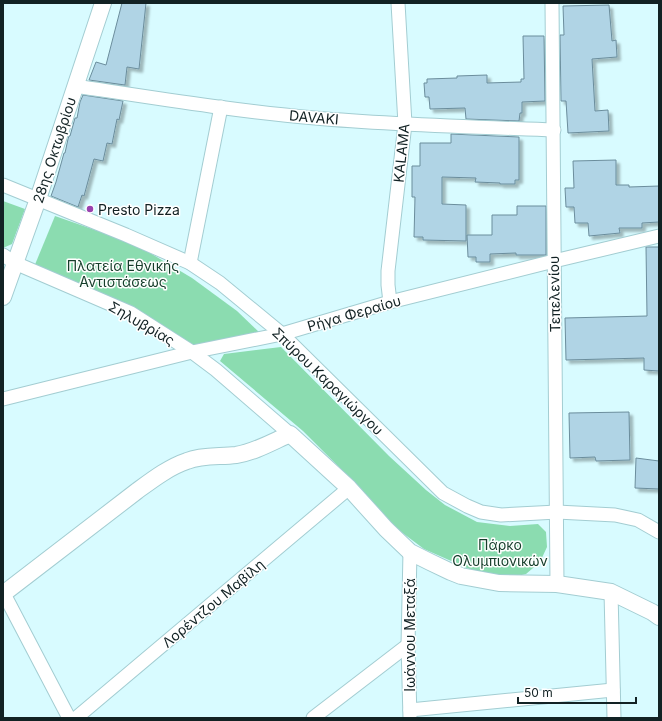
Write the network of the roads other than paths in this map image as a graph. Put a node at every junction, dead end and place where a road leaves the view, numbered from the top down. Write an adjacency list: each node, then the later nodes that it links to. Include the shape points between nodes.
1 (103, 3): 4 (street, 28ης Οκτωβρίου)
2 (398, 3): 6 (street, KALAMA)
3 (552, 3): 7 (street, Τεπελενίου)
4 (75, 86): 5 (street, DAVAKI); 9 (street, 28ης Οκτωβρίου)
5 (221, 107): 6 (street, DAVAKI, via 314,118); 13 (street)
6 (405, 124): 7 (street, DAVAKI); 15 (street, KALAMA, via 388,271)
7 (554, 130): 11 (street, Τεπελενίου)
8 (3, 185): 9 (street, Σπύρου Καραγιώργου)
9 (38, 199): 12 (street, 28ης Οκτωβρίου); 13 (street, Σπύρου Καραγιώργου)
10 (659, 236): 11 (street, Ρήγα Φεραίου)
11 (554, 261): 15 (street, Ρήγα Φεραίου); 21 (street, Τεπελενίου)
12 (7, 262): 14 (street, 28ης Οκτωβρίου); 17 (street, Σηλυβρίας, via 130,313)
13 (190, 263): 16 (street, Σπύρου Καραγιώργου, via 220,283)
14 (3, 297)
15 (390, 302): 16 (street, Ρήγα Φεραίου)
16 (282, 334): 17 (street, Ρήγα Φεραίου); 21 (street, Σπύρου Καραγιώργου, via 443,493 481,512 501,515)
17 (192, 352): 18 (street, Ρήγα Φεραίου); 19 (street, Σηλυβρίας)
18 (3, 399)
19 (290, 434): 20 (street); 26 (street, via 251,452 198,458 176,466 137,491)
20 (349, 488): 23 (street); 32 (street, Λορέντζου Μαβίλη)
21 (557, 512): 22 (street, Σπύρου Καραγιώργου, via 615,515 638,520); 24 (street, Τεπελενίου)
22 (659, 532)
23 (410, 552): 24 (street, via 451,572 473,579 499,583); 28 (street, Ιωάννου Μεταξά)
24 (557, 584): 25 (street)
25 (611, 592): 27 (street); 29 (street)
26 (3, 593): 31 (street)
27 (659, 617)
28 (408, 645): 30 (street, Ιωάννου Μεταξά); 33 (street)
29 (612, 690): 30 (street); 34 (street)
30 (410, 714)
31 (69, 718)
32 (76, 718)
33 (313, 718)
34 (614, 718)

